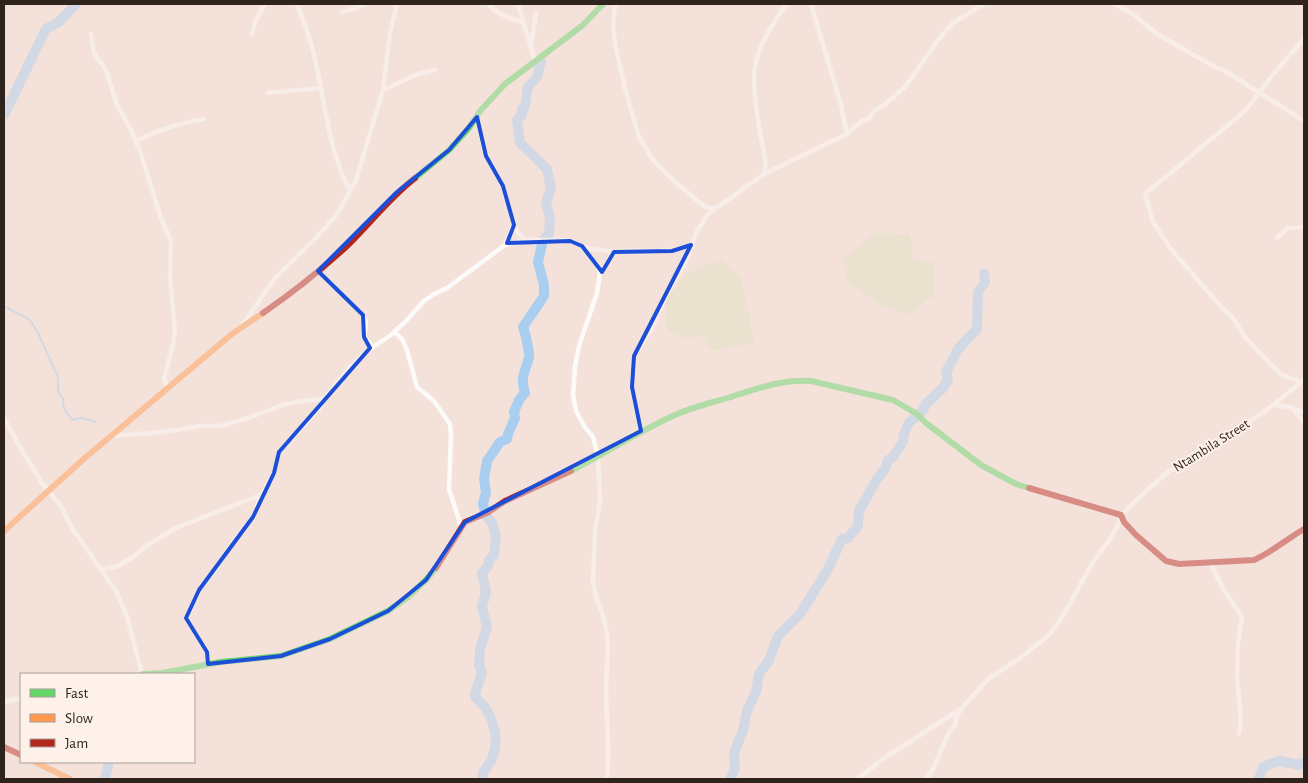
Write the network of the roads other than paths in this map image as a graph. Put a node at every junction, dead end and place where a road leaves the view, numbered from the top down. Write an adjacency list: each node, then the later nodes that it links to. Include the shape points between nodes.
1 (265, 4): 17 (street)
2 (298, 4): 22 (street)
3 (364, 4): 13 (street)
4 (396, 4): 23 (street)
5 (488, 4): 15 (street, via 510,19)
6 (518, 4): 15 (street)
7 (603, 4): 20 (street, via 583,25)
8 (614, 4): 33 (street, via 615,44 639,137 653,160 670,178)
9 (786, 4): 31 (street, via 765,38 755,68 754,87 766,162)
10 (811, 4): 29 (street, via 842,105)
11 (984, 4): 29 (street, via 953,23 905,87)
12 (1114, 4): 25 (street, via 1133,14 1157,34 1225,70)
13 (342, 12)
14 (536, 13): 19 (street)
15 (522, 22): 19 (street)
16 (91, 34): 30 (street, via 94,53 106,70 117,105)
17 (252, 34)
18 (1304, 38): 25 (street)
19 (531, 48): 20 (street)
20 (535, 61): 26 (street, via 492,98)
21 (435, 70): 23 (street)
22 (320, 88): 24 (street); 32 (street, via 329,135)
23 (383, 90): 32 (street, via 364,158)
24 (268, 93)
25 (1260, 93): 28 (street); 47 (street, via 1227,127 1145,194 1153,222 1246,338 1282,375)
26 (477, 117): 34 (street, via 486,156 503,186); 42 (street, via 449,150 397,192 355,239)
27 (204, 119): 30 (street, via 161,129)
28 (1304, 121)
29 (847, 134): 31 (street)
30 (136, 141): 48 (street, via 172,248 170,277 175,331 164,379)
31 (764, 174): 33 (street)
32 (350, 191): 44 (street, via 338,213 276,278)
33 (714, 210): 39 (street, via 702,222)
34 (514, 225): 37 (street); 38 (street)
35 (1304, 227): 36 (street, via 1288,228)
36 (1277, 238)
37 (525, 240): 38 (street); 40 (street, via 570,241)
38 (505, 245): 45 (street, via 424,301)
39 (691, 245): 41 (street, via 672,251); 55 (street, via 651,330 634,356 632,387)
40 (583, 248): 41 (street); 43 (street, via 597,264)
41 (614, 252): 43 (street)
42 (318, 271): 44 (street); 46 (street, via 363,315 366,323 364,337)
43 (600, 273): 57 (street, via 579,346 573,396 576,411 592,435)
44 (240, 328): 48 (street)
45 (394, 332): 46 (street); 61 (street, via 405,344 417,387 434,401 450,424 449,488)
46 (372, 346): 49 (street)
47 (1302, 381): 50 (street, Ntambila Street)
48 (168, 388): 56 (street)
49 (325, 398): 56 (street, via 285,404 221,426); 59 (street, via 279,452 274,474)
50 (1273, 405): 51 (street); 60 (street, Ntambila Street, via 1169,471)
51 (1290, 407): 52 (street); 54 (street)
52 (1304, 412)
53 (4, 418): 58 (street)
54 (1304, 423)
55 (641, 431): 57 (street); 60 (street, via 689,409 763,386 784,381 810,381 893,400 918,414 981,465 1016,484)
56 (112, 436): 58 (street)
57 (598, 457): 61 (street, via 505,501); 77 (street, via 600,501 595,531 593,588 608,639)
58 (50, 491): 63 (street); 65 (street)
59 (261, 495): 65 (street, via 178,527 118,566); 66 (street, via 253,517 199,590 186,618 207,652)
60 (1121, 515): 64 (street, via 1136,535 1166,561); 71 (street, via 1056,627 1039,644 988,679)
61 (461, 526): 66 (street, via 426,580 388,611 330,639 281,656)
62 (1304, 529): 64 (street, via 1258,559)
63 (4, 531)
64 (1210, 563): 72 (street, via 1242,617 1237,677)
65 (100, 570): 67 (street, via 121,602)
66 (208, 664): 68 (street)
67 (143, 673)
68 (162, 673)
69 (20, 698): 70 (street)
70 (4, 702)
71 (962, 708): 78 (street); 79 (street)
72 (1239, 733)
73 (4, 747): 74 (street)
74 (20, 755)
75 (37, 763): 76 (street)
76 (70, 779)
77 (607, 779)
78 (858, 779)
79 (926, 779)

